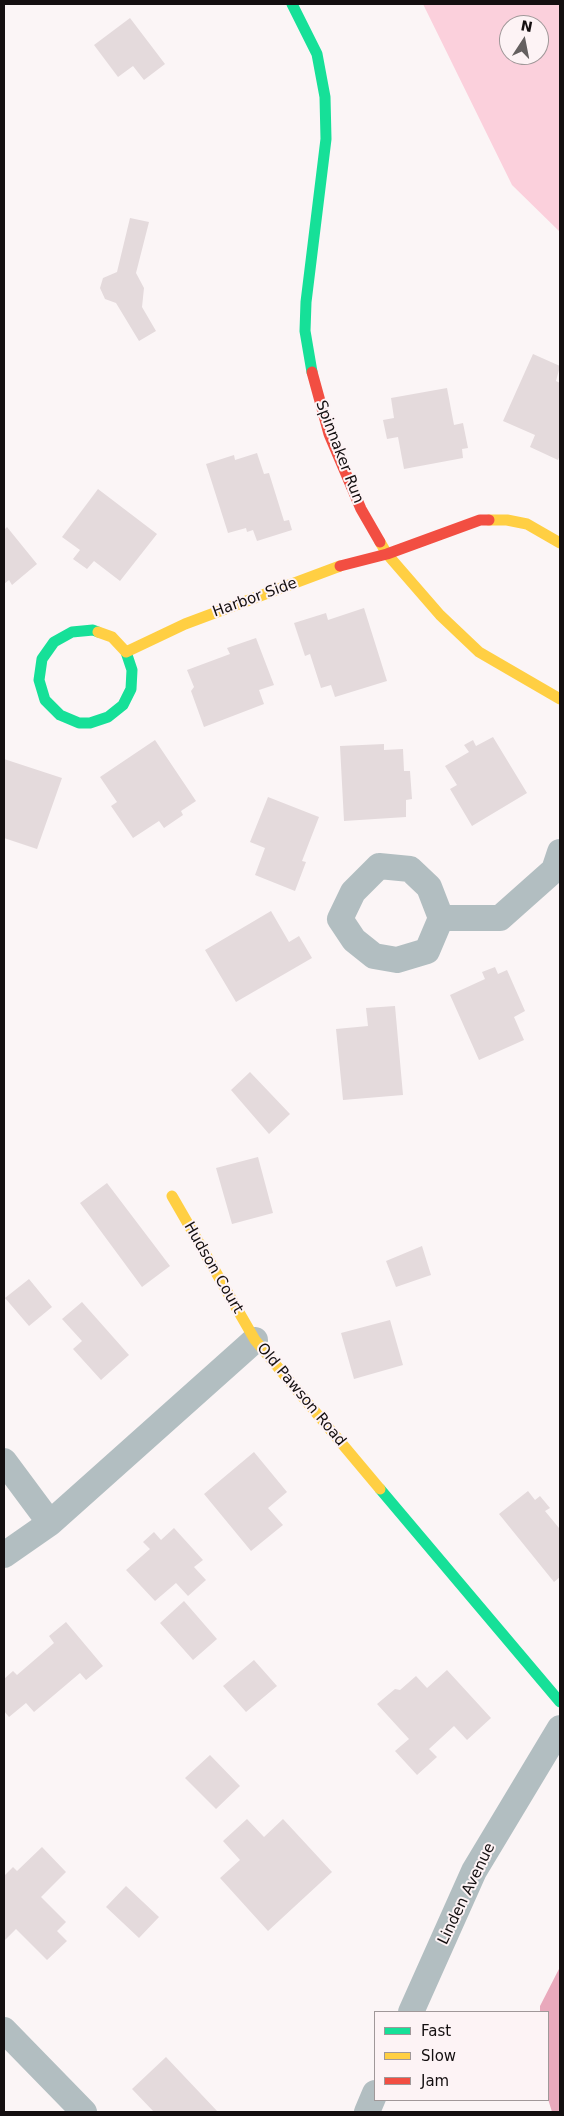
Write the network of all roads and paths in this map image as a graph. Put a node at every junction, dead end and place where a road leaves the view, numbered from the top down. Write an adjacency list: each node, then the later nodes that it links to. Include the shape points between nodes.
1 (292, 4): 3 (street, Spinnaker Run, via 317,54 325,97 326,139 305,330 314,384 329,434 361,509)
2 (560, 543): 3 (street, Harbor Side, via 527,524 480,520)
3 (387, 554): 4 (street, Harbor Side, via 354,562 185,624); 5 (street, Spinnaker Run, via 440,615 480,652)
4 (126, 652): 4 (street, via 112,637 93,630 72,632 54,642 42,659 39,680 45,700 60,715 79,722 90,723 108,717 123,705 131,689 132,670)
5 (560, 699)
6 (560, 852): 7 (street, via 554,870 500,918)
7 (441, 918)
8 (172, 1196): 9 (street, Hudson Court)
9 (255, 1340): 11 (street, Old Pawson Road); 13 (street, Old Pawson Road)
10 (4, 1461): 11 (street)
11 (50, 1523): 12 (street, Old Pawson Road)
12 (4, 1555)
13 (560, 1702)
14 (560, 1728): 15 (street, Linden Avenue, via 474,1871)
15 (411, 2011)
16 (4, 2030): 18 (street)
17 (374, 2095): 19 (street)
18 (84, 2112)
19 (367, 2112)

